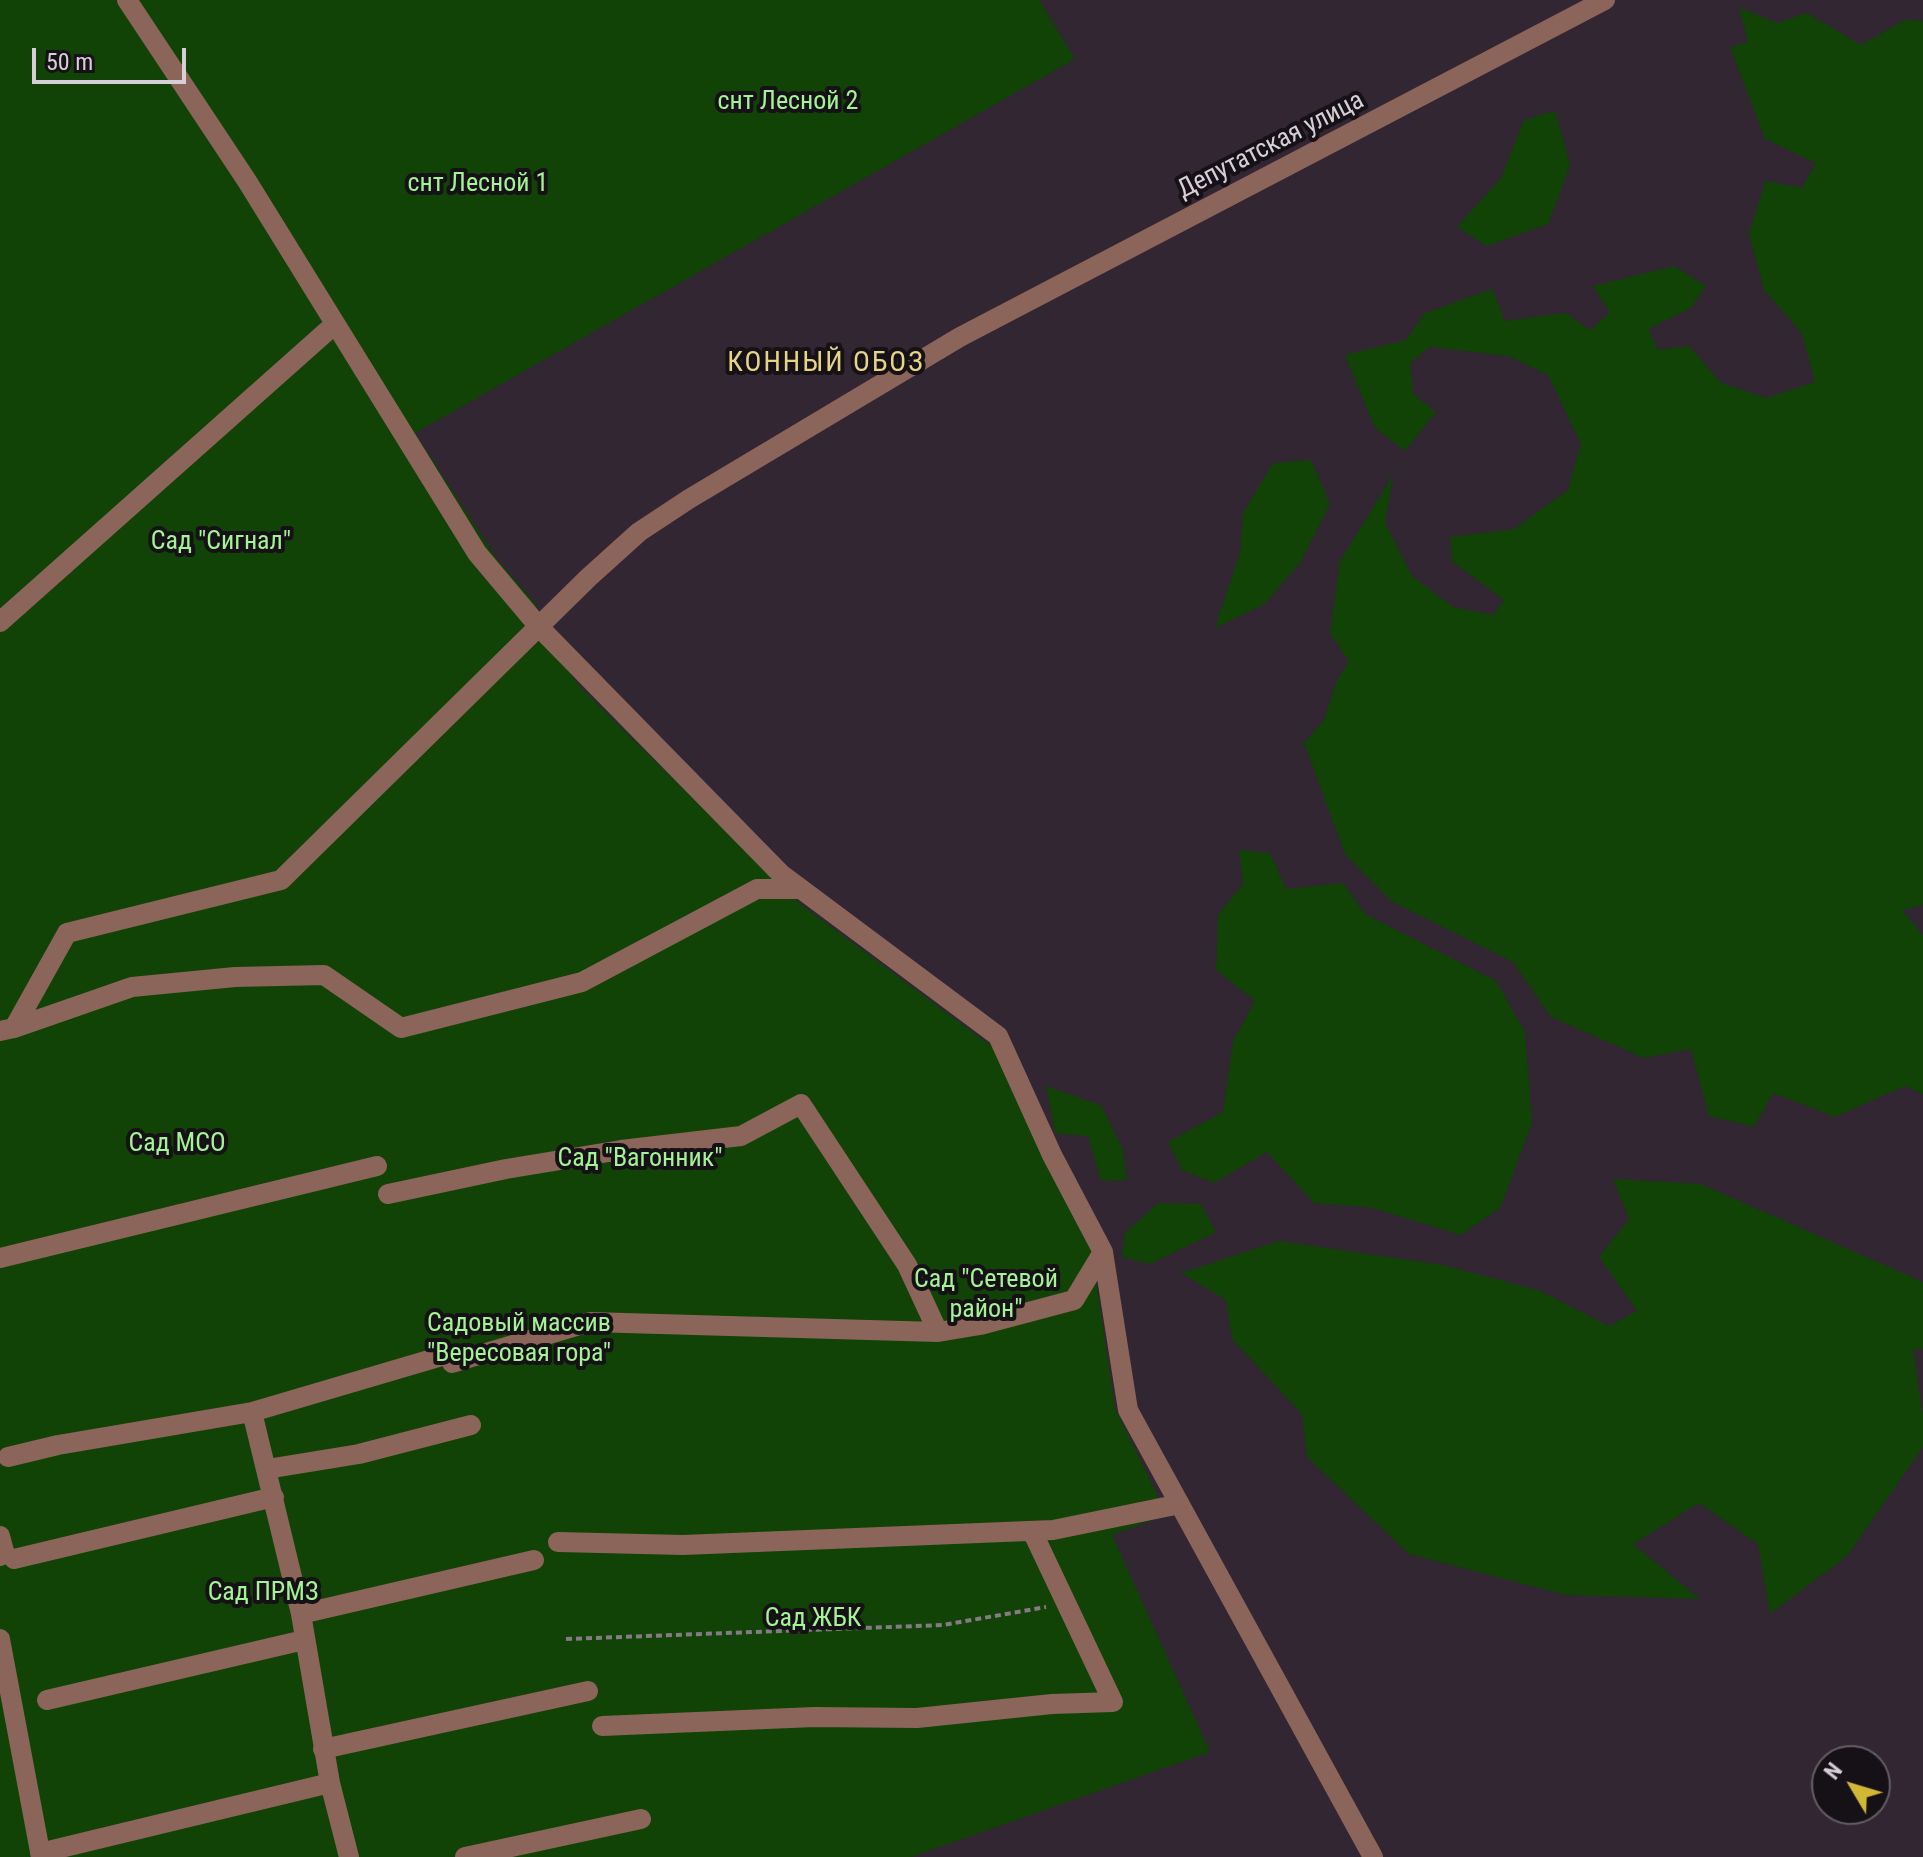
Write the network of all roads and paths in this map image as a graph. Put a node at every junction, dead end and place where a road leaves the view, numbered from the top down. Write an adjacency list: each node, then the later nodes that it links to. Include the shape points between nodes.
1 (127, 0): 3 (street)
2 (1605, 0): 5 (street, Депутатская улица, via 960,337 639,532)
3 (335, 324): 4 (street); 5 (street, via 477,553)
4 (0, 622)
5 (540, 628): 6 (street); 7 (street, Депутатская улица, via 281,880 67,933)
6 (801, 889): 7 (street, via 757,889 582,982 401,1028 324,975 132,987); 10 (street, via 998,1036)
7 (7, 1029)
8 (377, 1166): 11 (street)
9 (388, 1194): 12 (street, via 621,1150 741,1136 801,1104 907,1265)
10 (1103, 1252): 12 (street, via 1074,1300); 18 (street, via 1128,1410)
11 (0, 1258)
12 (938, 1332): 13 (street, via 590,1322)
13 (252, 1412): 15 (street); 16 (street)
14 (471, 1425): 16 (street, via 359,1454)
15 (8, 1457)
16 (267, 1469): 17 (street)
17 (274, 1497): 22 (street); 25 (street)
18 (1180, 1504): 19 (street); 39 (street)
19 (1032, 1531): 21 (street, via 683,1545); 24 (street)
20 (0, 1536): 22 (street)
21 (558, 1542)
22 (7, 1557)
23 (534, 1560): 25 (street)
24 (1066, 1603): 27 (path, via 943,1625); 31 (street, via 1113,1702 917,1718)
25 (301, 1614): 28 (street)
26 (0, 1639): 32 (street)
27 (566, 1639)
28 (304, 1640): 30 (street); 33 (street)
29 (588, 1691): 33 (street)
30 (47, 1700)
31 (602, 1726)
32 (8, 1736): 36 (street, via 30,1790)
33 (323, 1749): 34 (street)
34 (330, 1783): 36 (street); 37 (street)
35 (641, 1819): 38 (street)
36 (40, 1855)
37 (349, 1857)
38 (465, 1857)
39 (1373, 1857)

